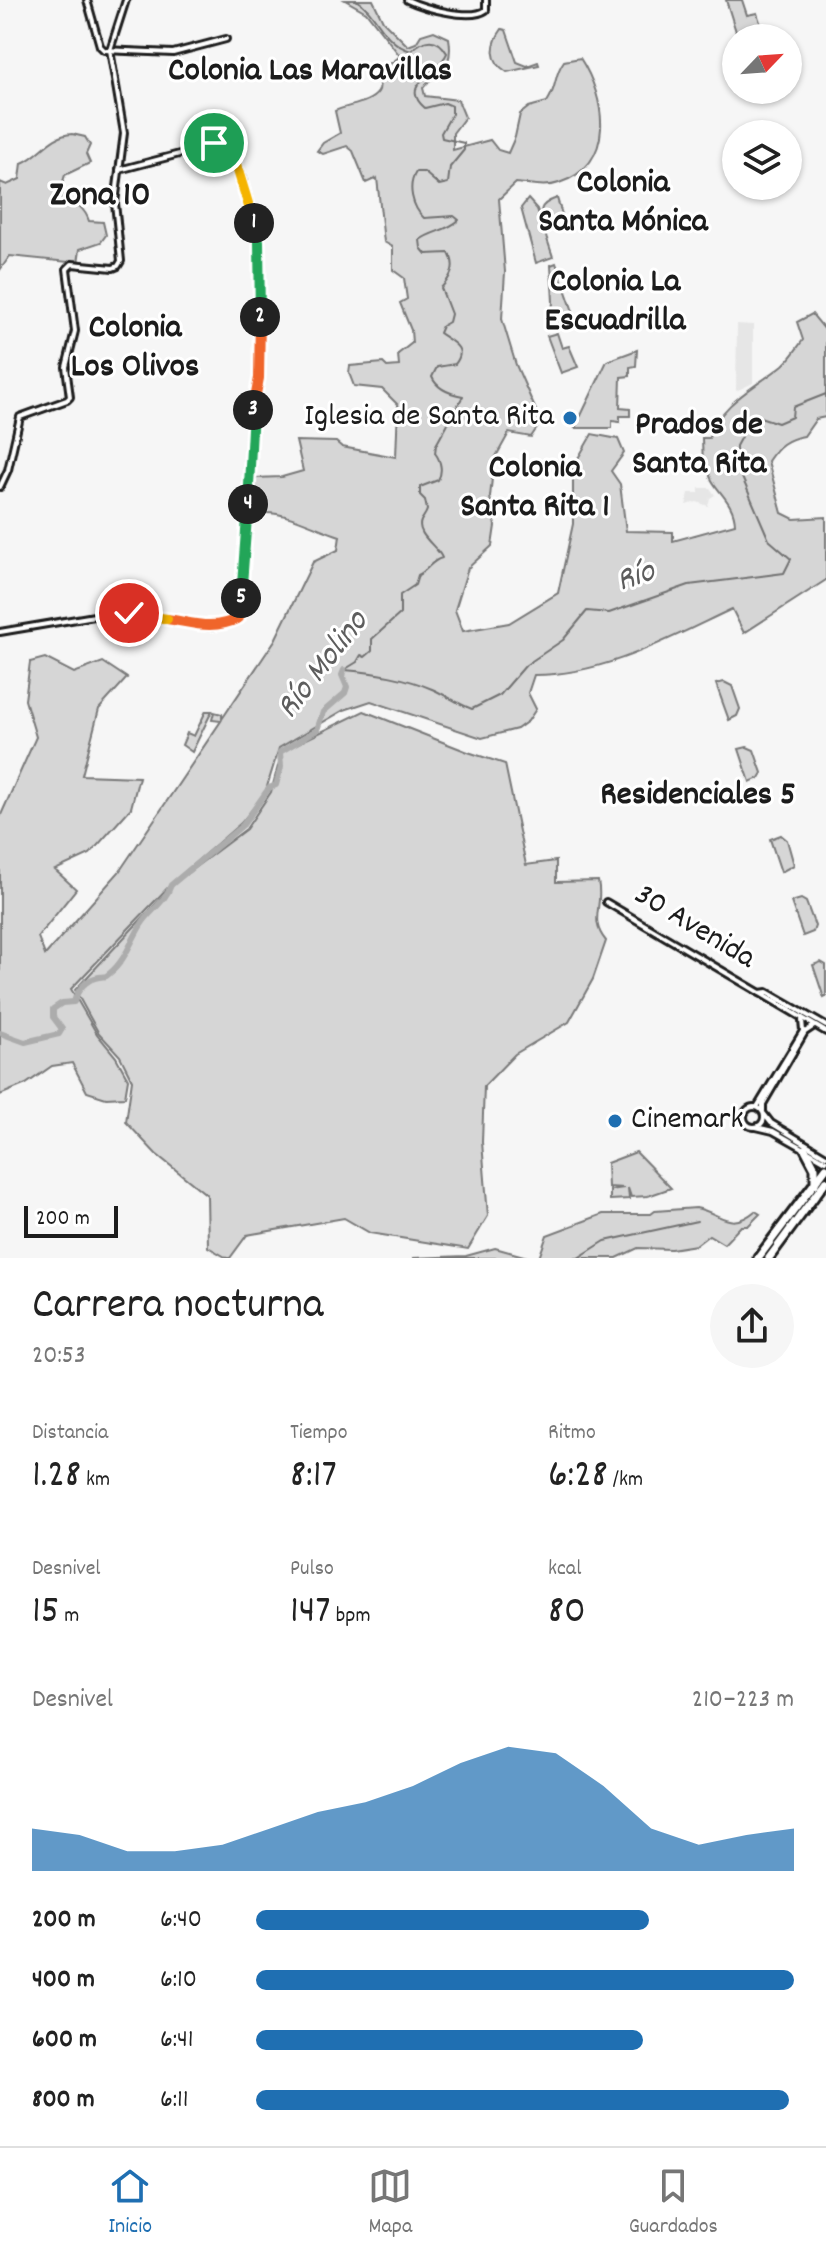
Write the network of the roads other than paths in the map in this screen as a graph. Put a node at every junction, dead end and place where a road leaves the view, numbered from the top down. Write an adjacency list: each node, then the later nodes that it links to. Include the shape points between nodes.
1 (87, 0): 6 (street, via 102,49)
2 (126, 0): 6 (street)
3 (407, 0): 4 (street, via 483,14)
4 (486, 0)
5 (226, 39): 6 (street, via 173,53)
6 (110, 50): 7 (street, via 124,129)
7 (119, 170): 8 (street, via 115,203 121,261 118,266 69,266 75,331 66,367 69,399 20,417); 9 (street, via 221,143 241,175 258,238 259,378 239,618 212,627 118,612)
8 (0, 487)
9 (0, 632)
10 (606, 902): 11 (street, 30 Avenida)
11 (766, 995): 12 (street, 30 Avenida); 14 (street, 30 Avenida)
12 (798, 1016): 13 (street, 30 Avenida); 15 (street, via 803,1031)
13 (817, 1027): 14 (street, 30 Avenida); 16 (street, via 805,1032)
14 (826, 1029)
15 (757, 1107): 16 (street); 17 (street, via 744,1116)
16 (763, 1112): 17 (street, via 763,1122); 19 (street)
17 (756, 1127): 18 (street)
18 (805, 1149): 19 (street); 21 (highway, via 815,1168)
19 (825, 1161): 21 (highway)
20 (826, 1181): 23 (highway)
21 (815, 1184): 23 (highway)
22 (826, 1190): 23 (highway)
23 (799, 1211): 24 (highway); 24 (highway, via 779,1223)
24 (762, 1257)

